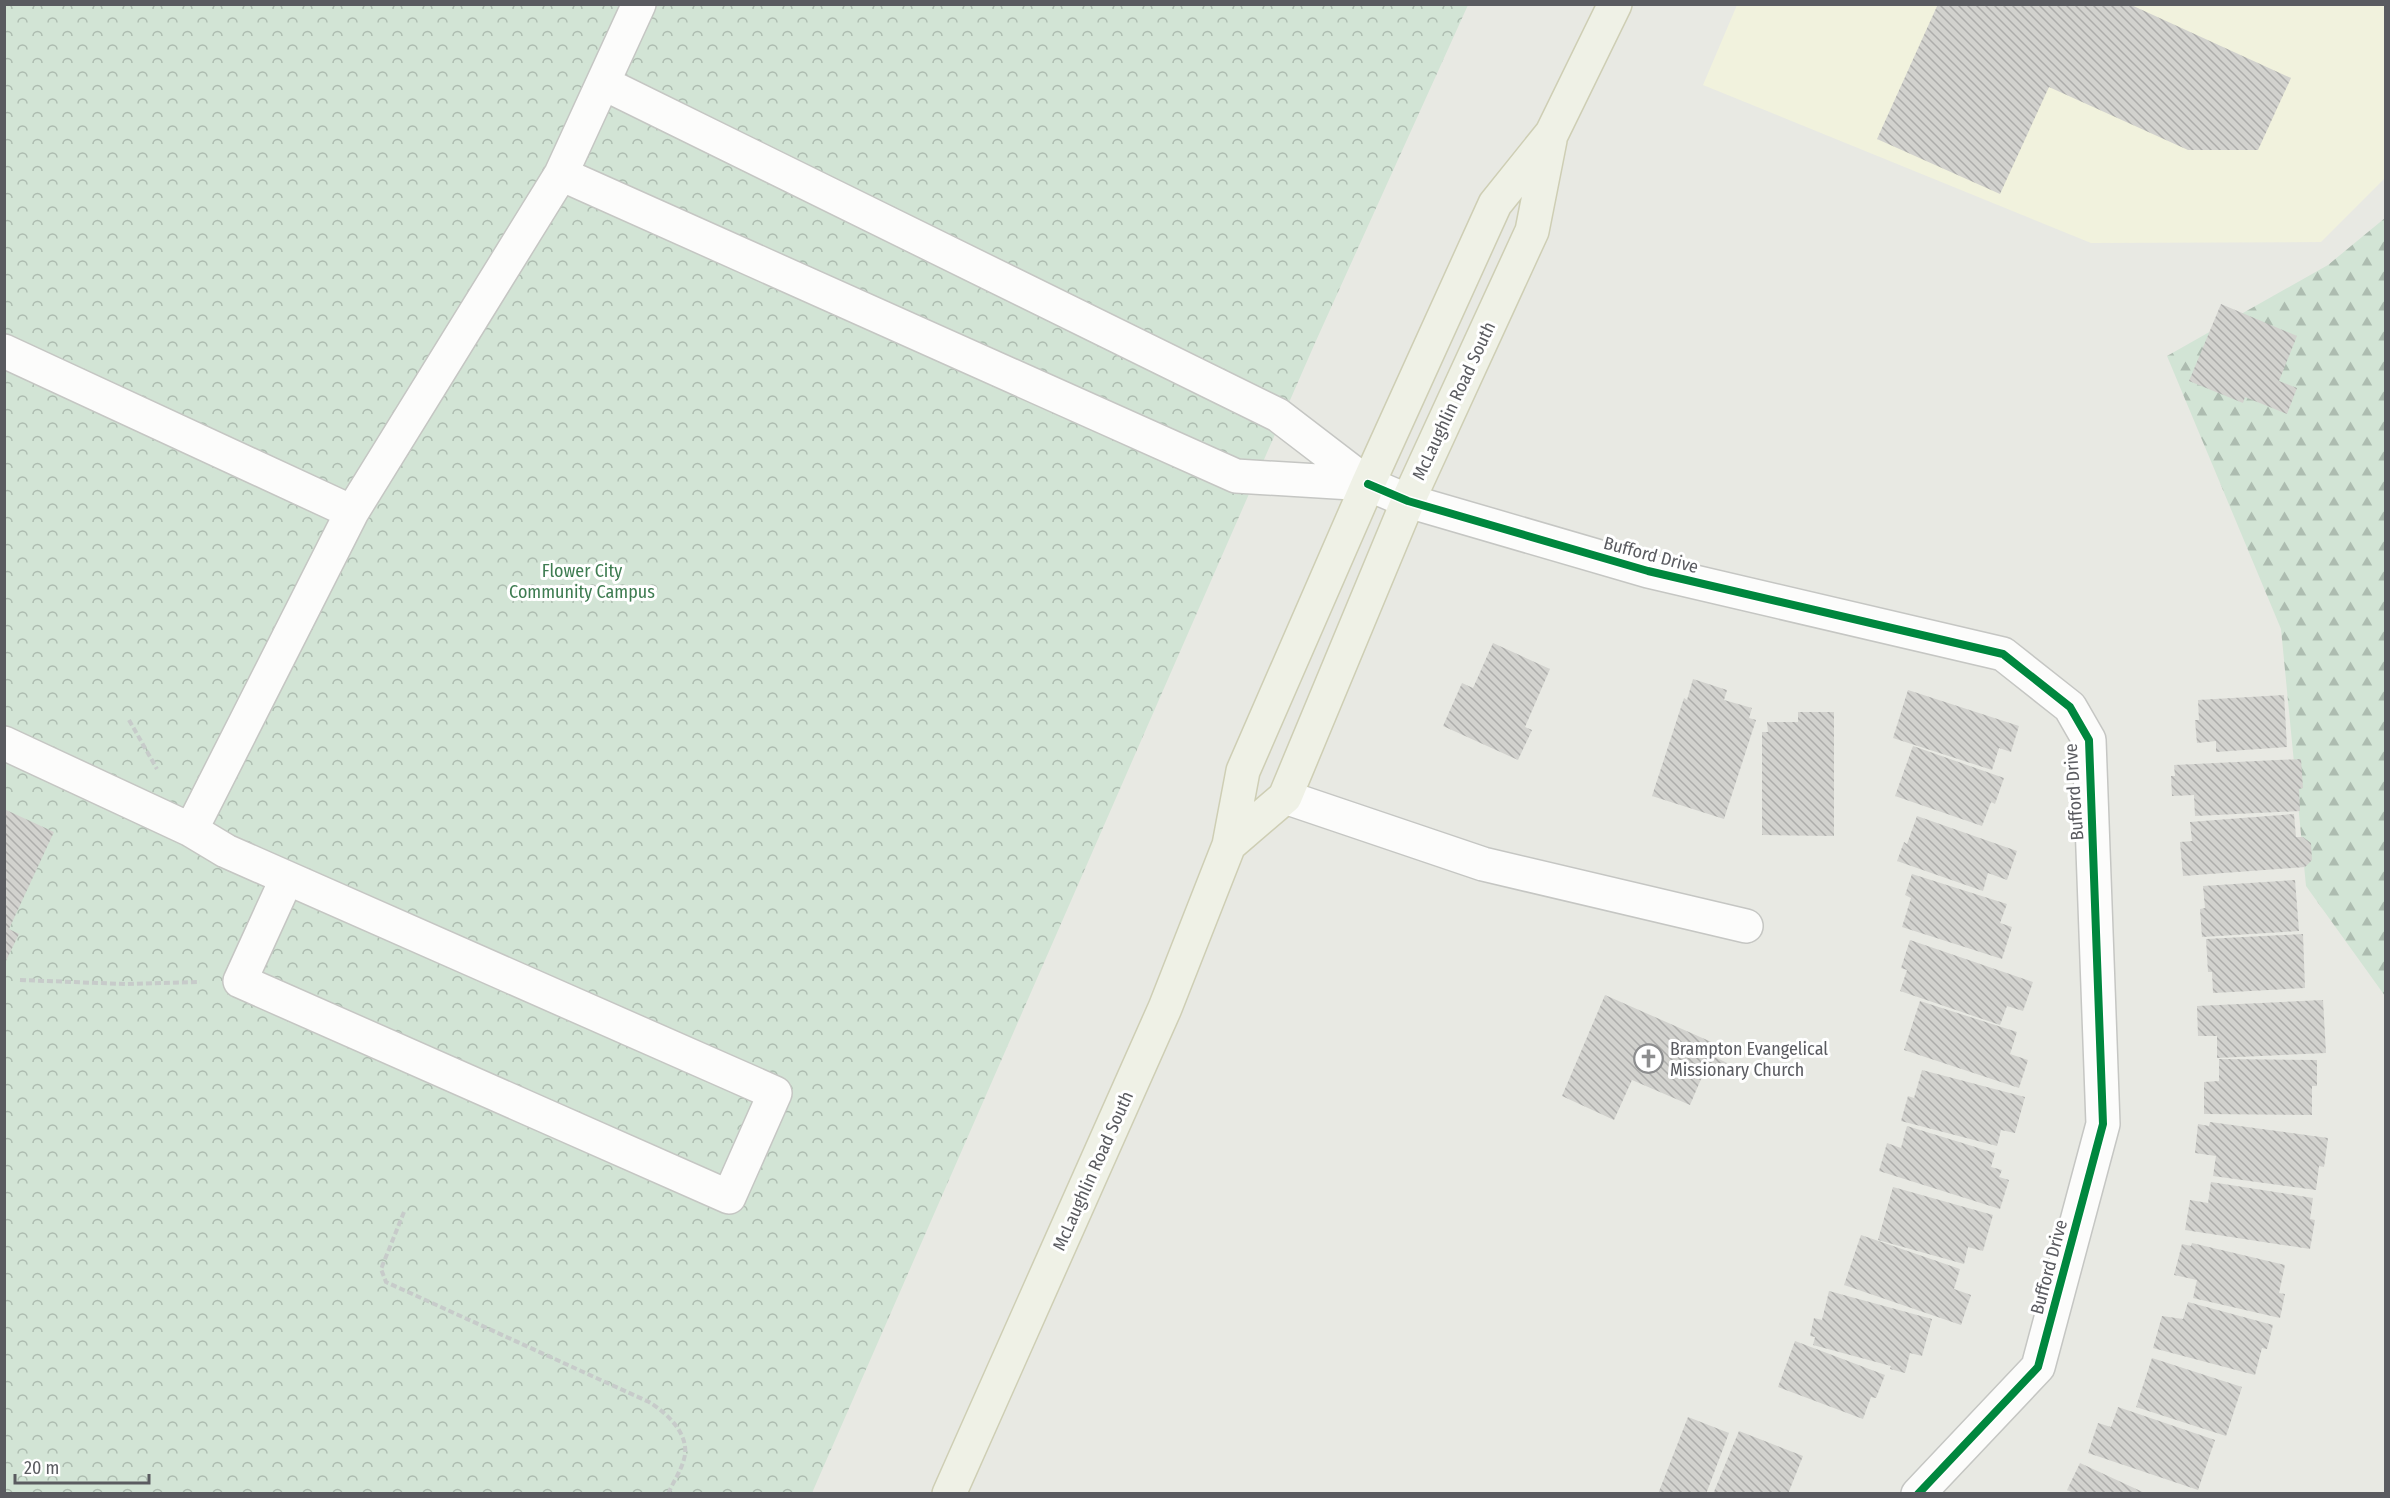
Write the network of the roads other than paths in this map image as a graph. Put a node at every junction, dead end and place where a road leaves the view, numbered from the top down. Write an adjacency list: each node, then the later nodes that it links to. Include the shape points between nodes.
1 (639, 4): 3 (street)
2 (1616, 4): 4 (main road, McLaughlin Road South)
3 (603, 83): 5 (street); 7 (street, via 1278,415)
4 (1552, 133): 7 (main road, McLaughlin Road South, via 1496,204); 8 (main road, McLaughlin Road South, via 1532,231)
5 (561, 174): 7 (street, via 1236,476); 9 (street)
6 (4, 351): 9 (street)
7 (1368, 484): 8 (street, Bufford Drive); 13 (main road, McLaughlin Road South, via 1243,771)
8 (1408, 501): 11 (main road, McLaughlin Road South); 17 (street, Bufford Drive, via 1648,571 2003,654 2070,707 2089,741 2103,1124 2038,1367)
9 (352, 512): 12 (street)
10 (4, 743): 12 (street)
11 (1284, 797): 13 (main road, McLaughlin Road South); 15 (street, via 1483,864)
12 (191, 830): 14 (street)
13 (1229, 845): 16 (main road, McLaughlin Road South, via 1165,1008)
14 (286, 878): 14 (street, via 775,1093 729,1197 240,981)
15 (1746, 926)
16 (949, 1494)
17 (1918, 1494)

